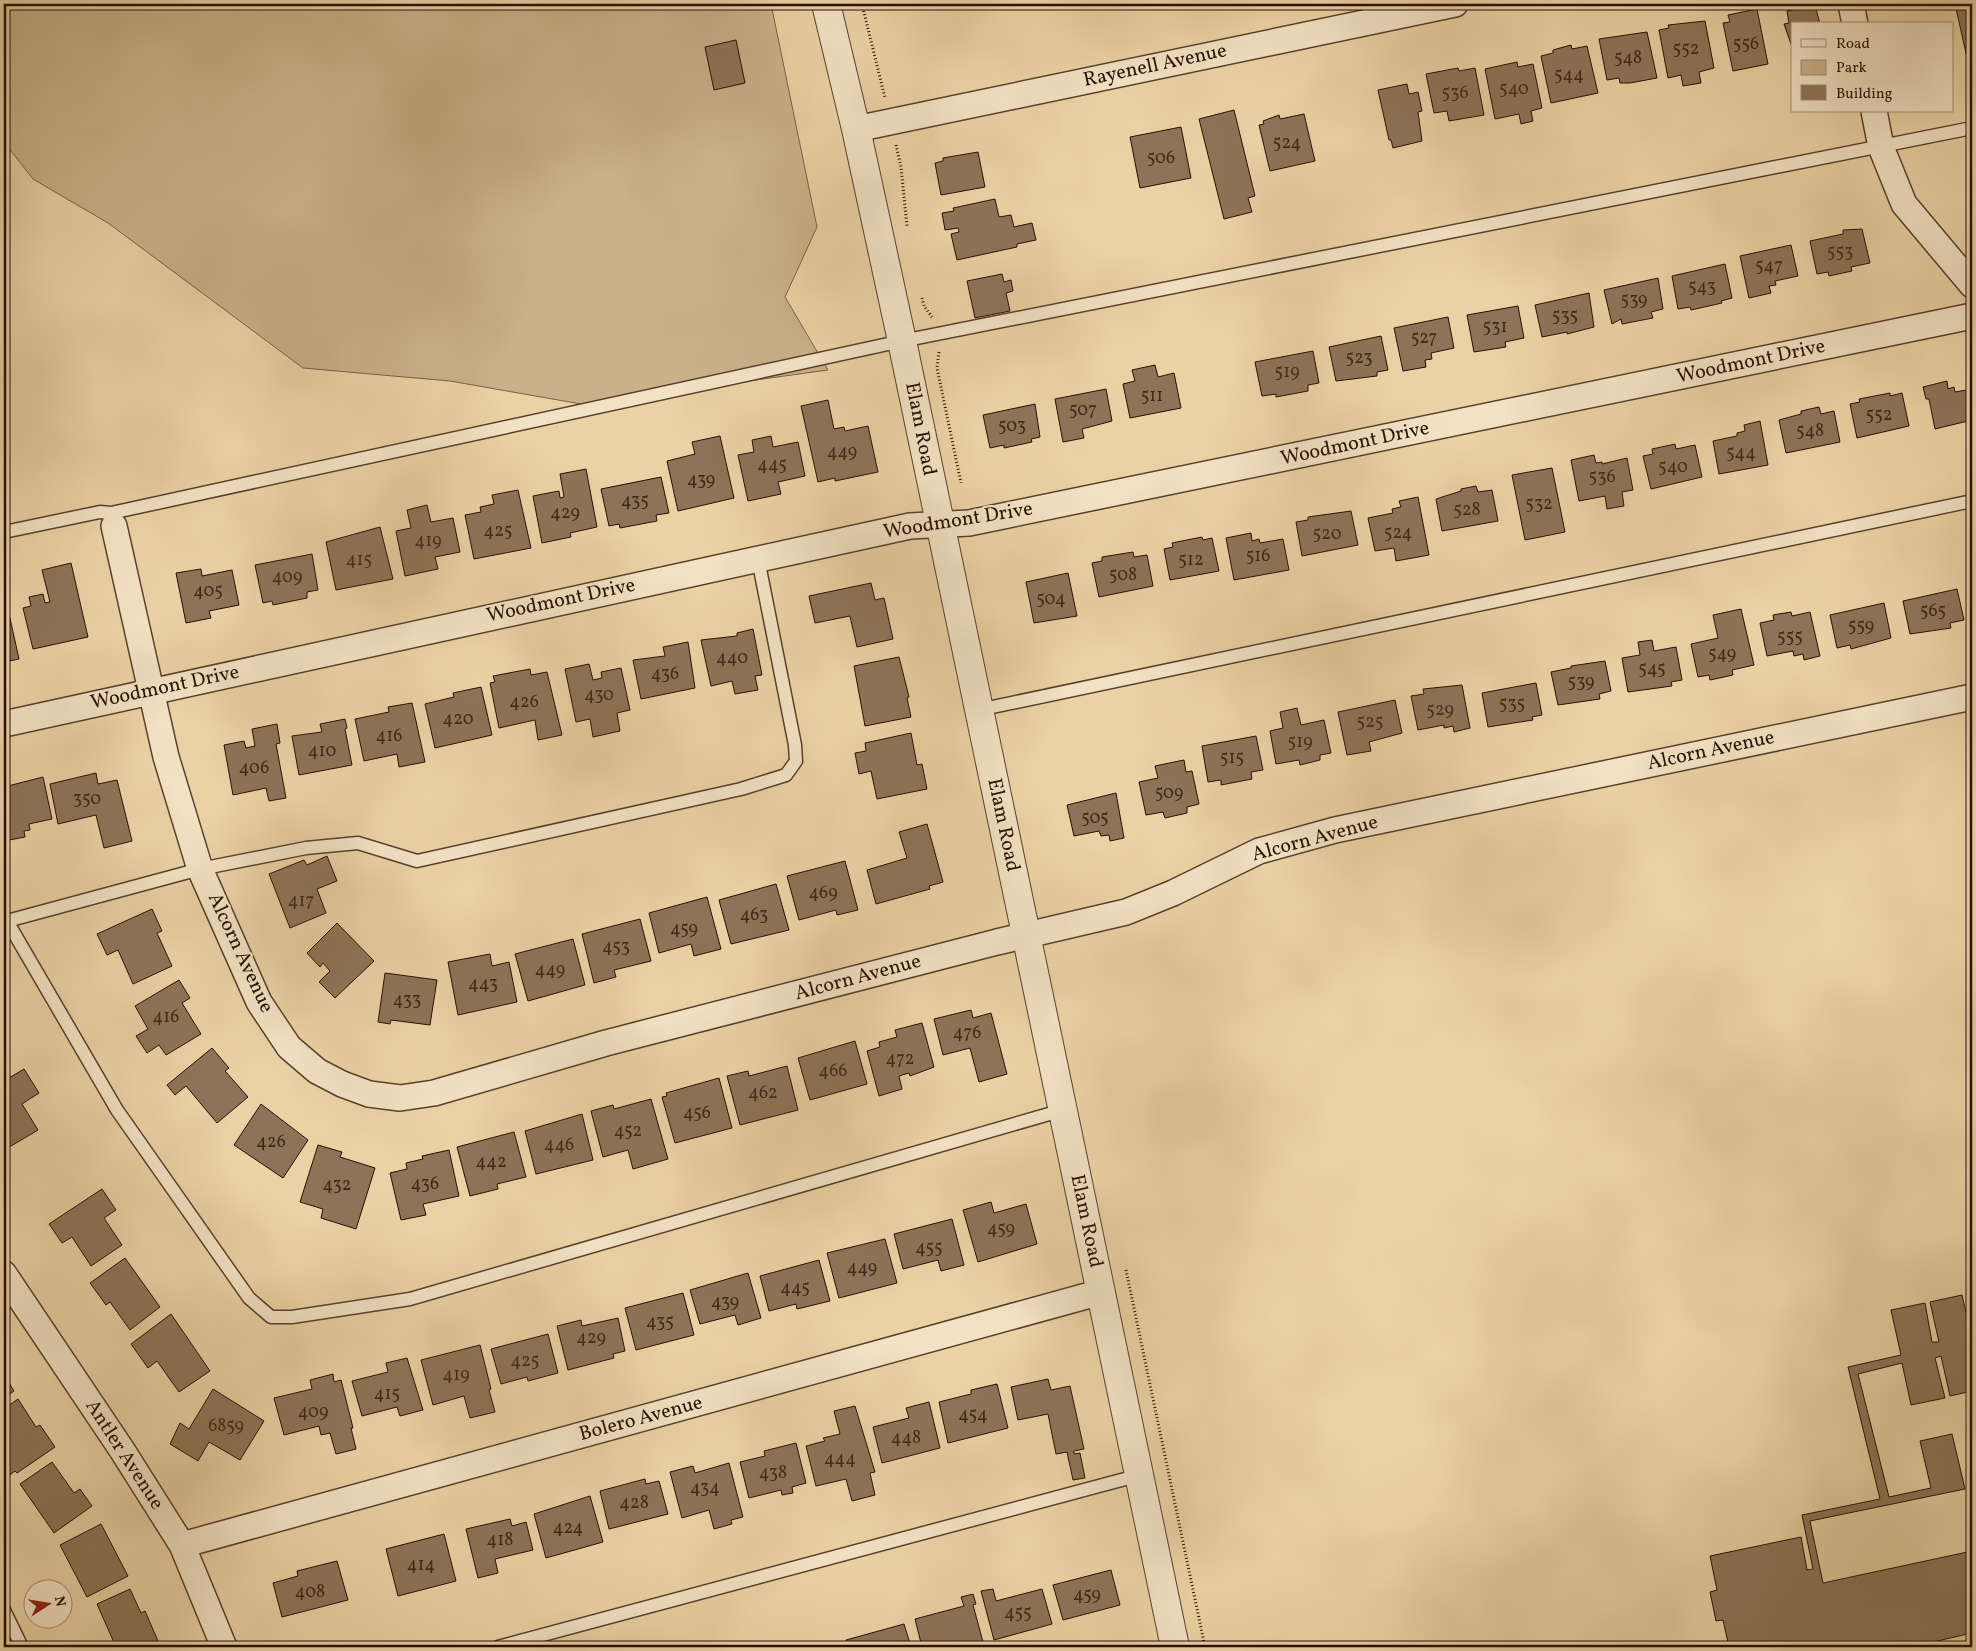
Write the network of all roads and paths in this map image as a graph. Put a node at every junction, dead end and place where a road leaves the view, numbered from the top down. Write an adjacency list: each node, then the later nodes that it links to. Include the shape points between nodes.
1 (826, 4): 9 (street, Elam Road)
2 (862, 4): 7 (path)
3 (1455, 4): 7 (street, Rayenell Avenue)
4 (1851, 4): 5 (street)
5 (1855, 22)
6 (1874, 112): 10 (street)
7 (891, 121): 9 (street, Rayenell Avenue); 11 (path, via 901,167)
8 (1972, 128): 10 (lane)
9 (856, 129): 16 (street, Elam Road)
10 (1881, 147): 12 (street, via 1904,204); 15 (lane)
11 (907, 228)
12 (1972, 285)
13 (922, 296): 15 (path, via 932,317)
14 (1972, 316): 19 (street, Woodmont Drive)
15 (935, 334): 16 (lane); 19 (path, via 939,352 937,368)
16 (902, 341): 18 (lane); 20 (street, Elam Road)
17 (1972, 501): 25 (lane)
18 (112, 520): 21 (lane, via 94,513); 23 (street, Alcorn Avenue)
19 (969, 523): 20 (street, Woodmont Drive)
20 (939, 525): 22 (street, Woodmont Drive, via 910,526); 25 (street, Elam Road)
21 (4, 532)
22 (758, 558): 23 (street, Woodmont Drive); 27 (lane, via 795,745 796,761 786,775 741,789 417,861 358,843 306,848)
23 (150, 691): 26 (street, Woodmont Drive); 27 (street, Alcorn Avenue)
24 (1972, 697): 29 (street, Alcorn Avenue, via 1335,830 1259,851 1126,912)
25 (978, 710): 29 (street, Elam Road)
26 (4, 724)
27 (200, 870): 28 (lane); 29 (street, Alcorn Avenue, via 259,1002 289,1047 318,1071 342,1084 369,1094 400,1098 434,1093 606,1043)
28 (6, 921): 30 (lane, via 117,1110 249,1298 271,1318 410,1299)
29 (1026, 936): 30 (street, Elam Road)
30 (1062, 1110): 33 (street, Elam Road)
31 (1126, 1269): 41 (path)
32 (4, 1274): 35 (street, Antler Avenue)
33 (1101, 1292): 34 (street, Elam Road); 35 (street, Bolero Avenue)
34 (1140, 1474): 39 (lane); 40 (street, Elam Road)
35 (182, 1545): 38 (street, Antler Avenue)
36 (4, 1610): 37 (lane)
37 (22, 1647)
38 (224, 1647)
39 (498, 1647)
40 (1175, 1647)
41 (1205, 1647)

